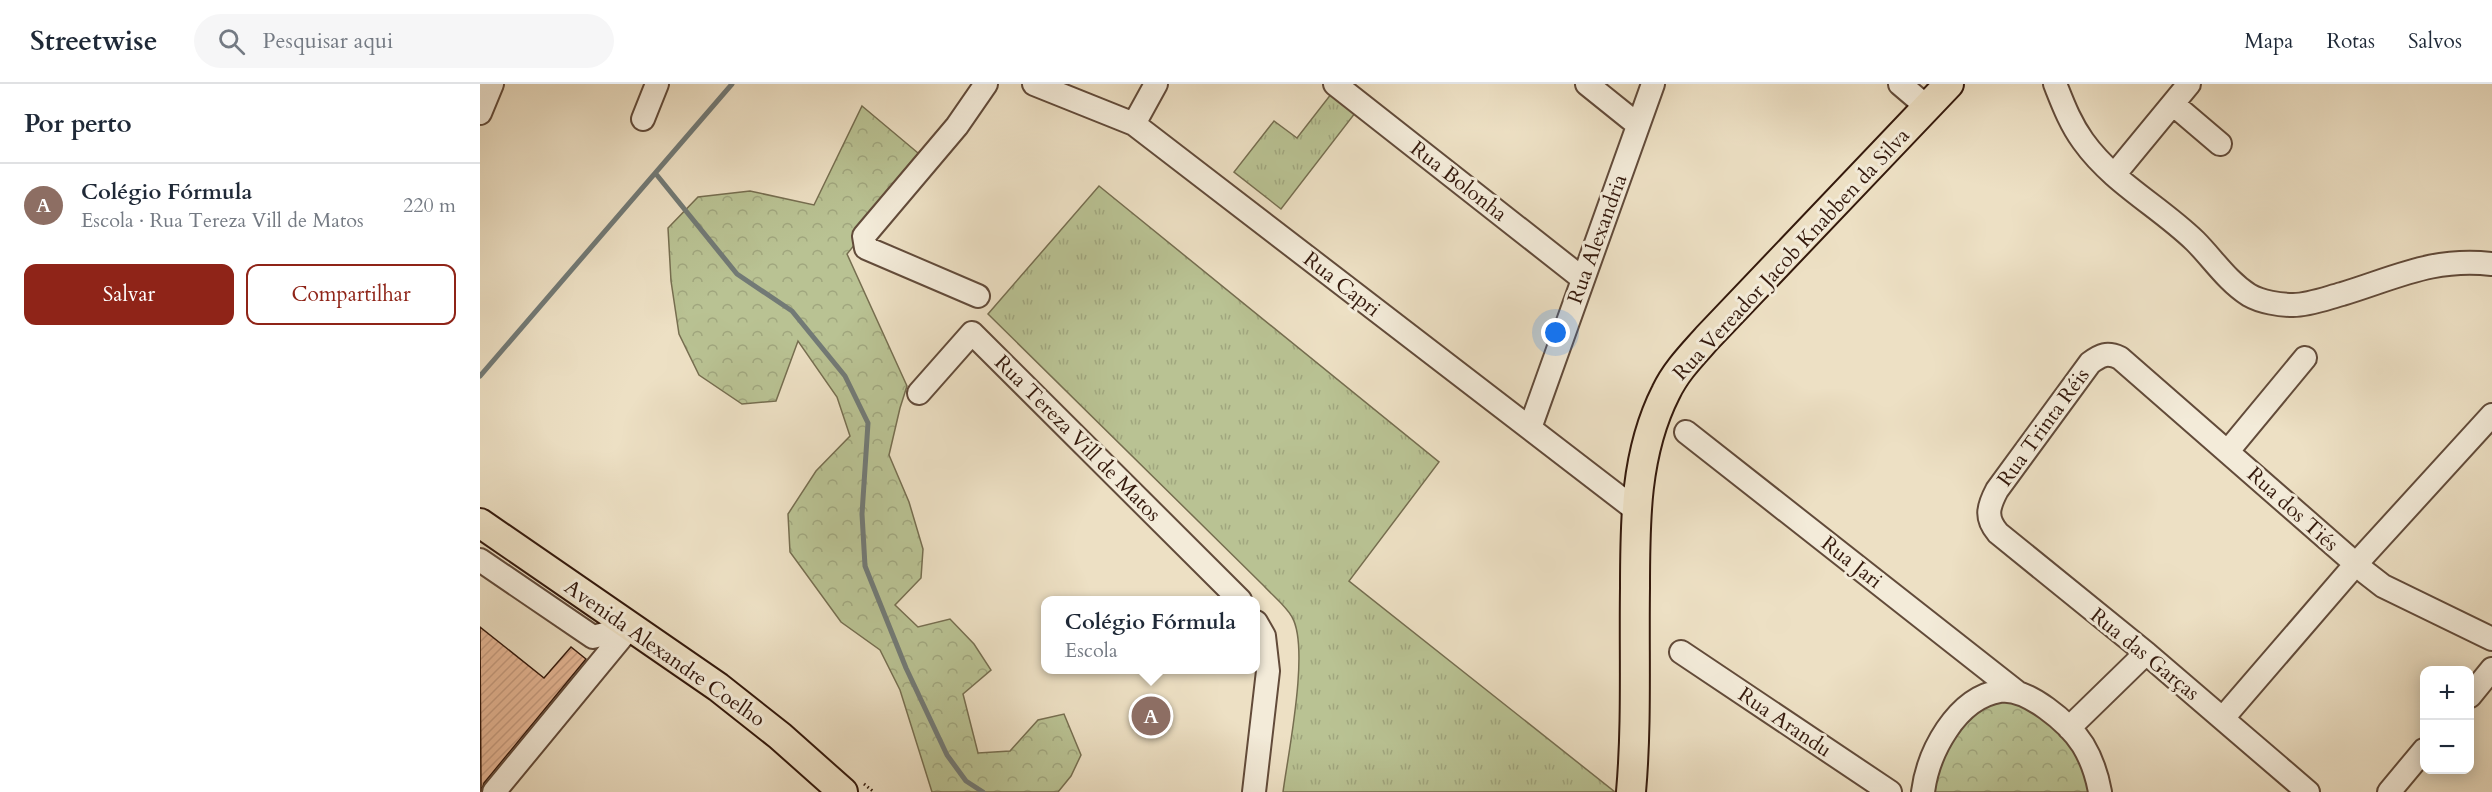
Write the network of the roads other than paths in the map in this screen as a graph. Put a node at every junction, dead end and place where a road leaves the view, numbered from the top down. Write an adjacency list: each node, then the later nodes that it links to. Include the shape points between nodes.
1 (492, 84): 15 (street)
2 (657, 84): 16 (street)
3 (986, 84): 23 (street, via 957,126 864,236 866,248)
4 (1034, 84): 17 (street, Rua Capri)
5 (1156, 84): 17 (street)
6 (1335, 84): 22 (street, Rua Bolonha)
7 (1587, 84): 18 (street)
8 (1653, 84): 18 (street, Rua Alexandria)
9 (1900, 84): 14 (street)
10 (1949, 84): 14 (main road, Rua Vereador Jacob Knabben da Silva)
11 (2055, 84): 20 (street, via 2070,122)
12 (2189, 84): 13 (street)
13 (2173, 104): 19 (street); 20 (street)
14 (1927, 108): 31 (main road, Rua Vereador Jacob Knabben da Silva, via 1680,369 1654,420)
15 (480, 113)
16 (643, 119)
17 (1134, 124): 28 (street, Rua Capri)
18 (1638, 125): 22 (street, Rua Alexandria)
19 (2220, 144)
20 (2114, 175): 21 (street, via 2182,229 2235,285 2252,297 2269,302 2294,305 2318,301 2441,263)
21 (2492, 264)
22 (1583, 279): 28 (street, Rua Alexandria)
23 (978, 296)
24 (2111, 354): 30 (street, Rua dos Tiés, via 2132,367); 32 (street, Rua Trinta Réis, via 2090,363 1997,490)
25 (2306, 357): 30 (street)
26 (919, 393): 36 (street, Rua Tereza Vill de Matos, via 972,333)
27 (2492, 415): 35 (street)
28 (1530, 428): 31 (street, Rua Capri)
29 (1686, 432): 44 (street, Rua Jari)
30 (2228, 451): 35 (street, Rua dos Tiés)
31 (1636, 510): 51 (main road, Rua Vereador Jacob Knabben da Silva)
32 (1987, 514): 41 (street, Rua das Garças, via 1998,533)
33 (480, 523): 37 (main road, Avenida Alexandre Coelho)
34 (480, 560): 37 (street, via 593,637)
35 (2355, 565): 39 (street, Rua dos Tiés, via 2383,586); 45 (street)
36 (1236, 596)
37 (630, 627): 48 (street); 49 (main road, Avenida Alexandre Coelho, via 753,714)
38 (1260, 629): 50 (street, via 1268,671)
39 (2492, 639)
40 (1681, 652): 52 (street, Rua Arandu)
41 (2146, 653): 45 (street, Rua das Garças); 46 (street)
42 (2492, 669): 43 (street)
43 (2474, 690)
44 (2018, 693): 46 (street, Rua Jari, via 2038,703); 53 (street, via 2001,691 1965,708 1933,756)
45 (2223, 718): 55 (street, Rua das Garças)
46 (2069, 728): 54 (street, Rua Jari, via 2094,766)
47 (2420, 755): 56 (street)
48 (494, 792)
49 (843, 792)
50 (1254, 792)
51 (1631, 792)
52 (1890, 792)
53 (1923, 792)
54 (2100, 792)
55 (2307, 792)
56 (2389, 792)

